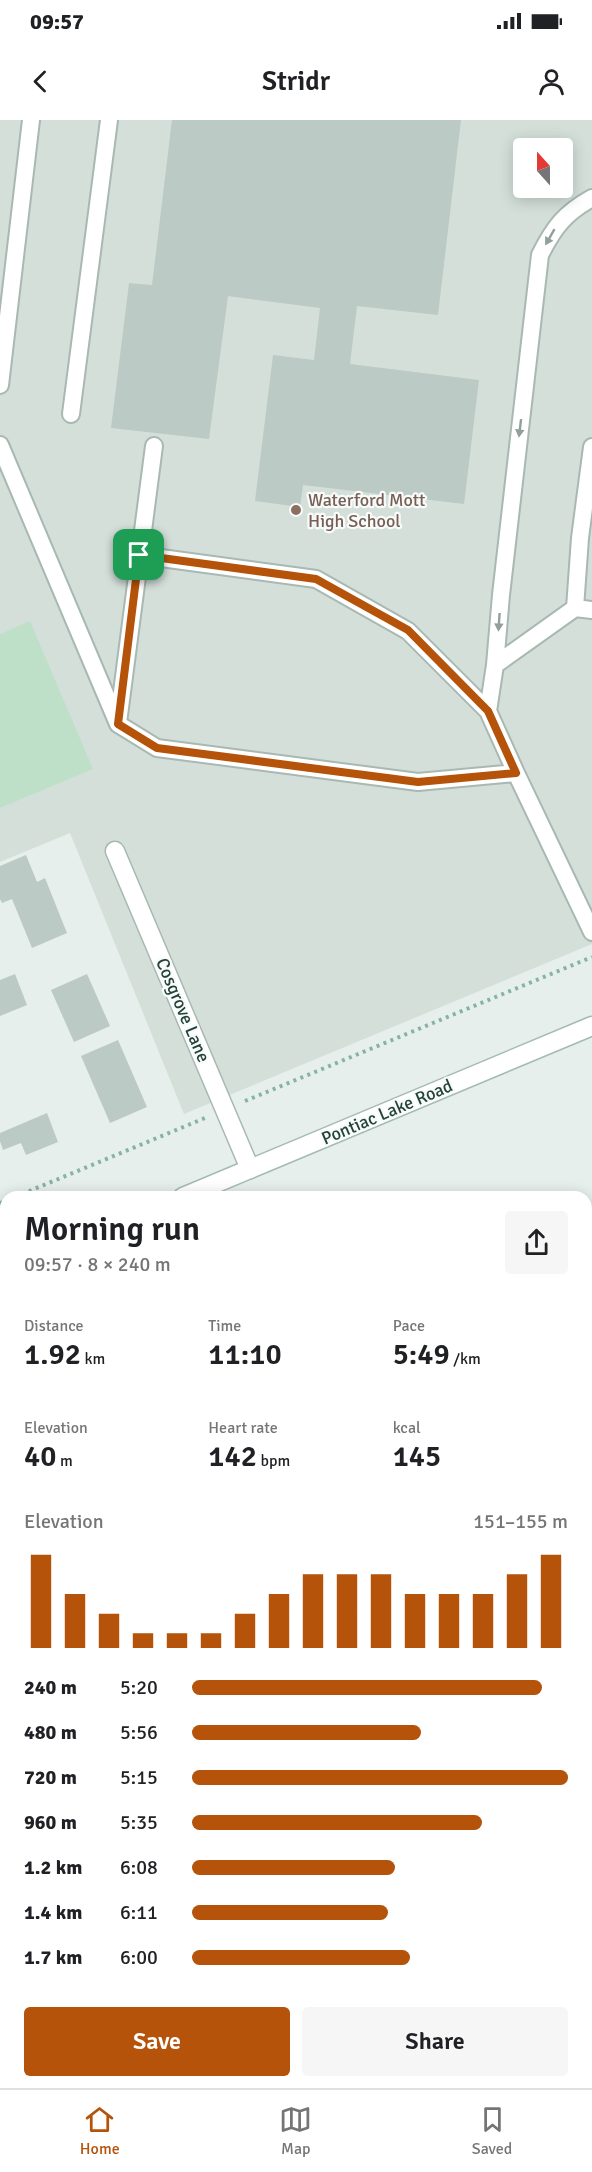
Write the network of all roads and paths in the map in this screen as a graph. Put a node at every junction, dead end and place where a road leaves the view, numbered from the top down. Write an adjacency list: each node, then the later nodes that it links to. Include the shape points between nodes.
1 (31, 120): 4 (lane)
2 (109, 120): 5 (lane)
3 (592, 198): 13 (lane, one-way to 13, via 566,214 551,232 540,255)
4 (0, 385)
5 (71, 414)
6 (0, 445): 15 (lane)
7 (154, 446): 10 (lane)
8 (592, 447): 9 (lane)
9 (586, 539): 11 (lane)
10 (139, 555): 14 (lane, via 316,579 408,630); 15 (lane)
11 (575, 608): 12 (lane); 13 (lane)
12 (592, 610)
13 (495, 665): 14 (lane)
14 (488, 711): 16 (lane)
15 (118, 724): 16 (lane, via 157,748 418,782)
16 (516, 773): 18 (lane)
17 (115, 851): 21 (main road, Cosgrove Lane)
18 (592, 932)
19 (592, 957): 21 (path)
20 (592, 1026): 22 (main road, Pontiac Lake Road)
21 (225, 1110): 22 (main road, Cosgrove Lane); 23 (path)
22 (250, 1169): 24 (main road, Pontiac Lake Road)
23 (29, 1191)
24 (197, 1191)

